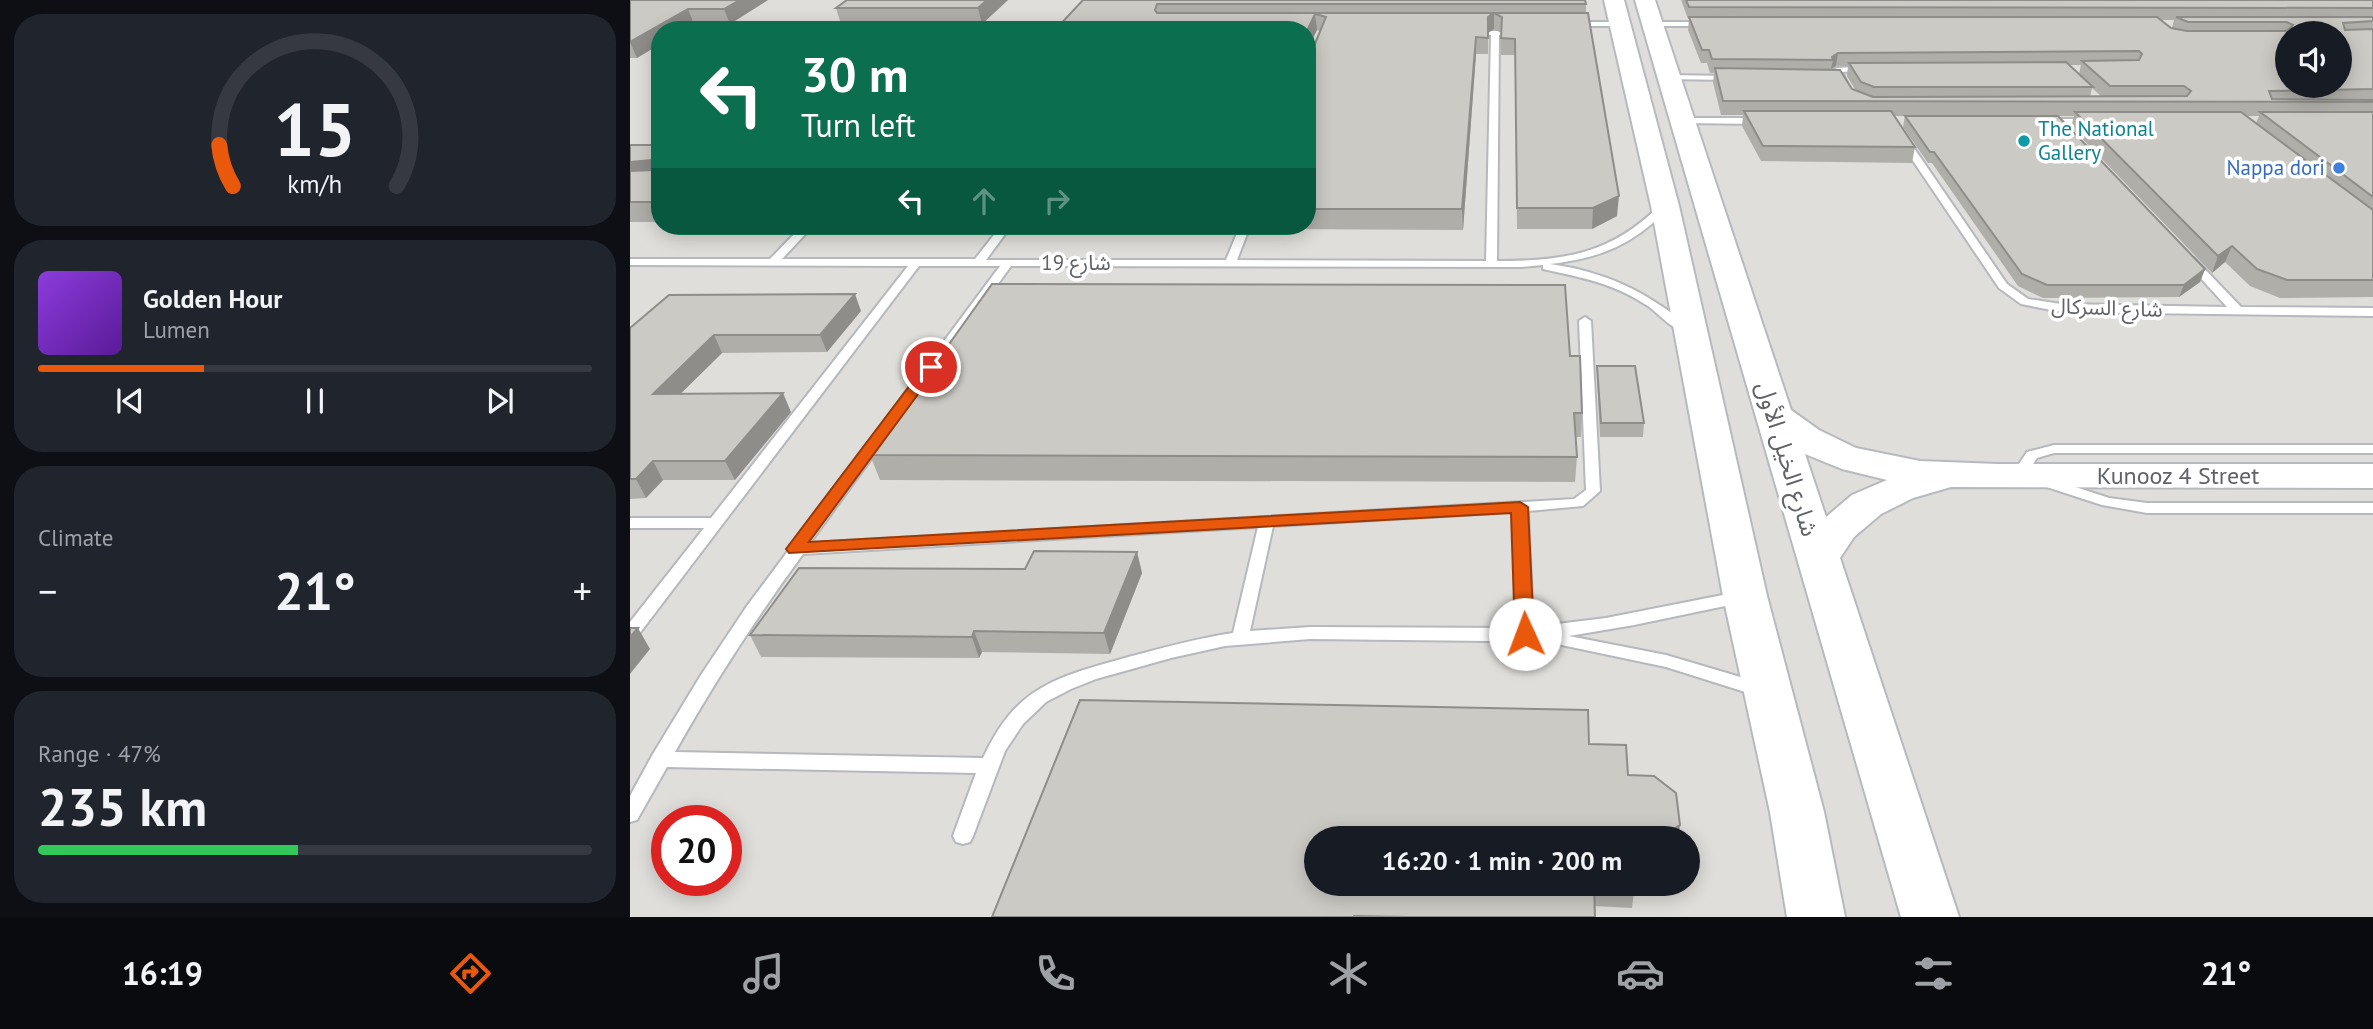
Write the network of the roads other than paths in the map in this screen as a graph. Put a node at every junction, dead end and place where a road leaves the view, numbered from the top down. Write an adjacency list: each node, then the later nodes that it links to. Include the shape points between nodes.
1 (1631, 16): 3 (lane); 4 (lane); 5 (lane); 9 (main road, شارع الخيل الأول); 21 (main road)
2 (1523, 24): 6 (lane, via 1468,28)
3 (1565, 24)
4 (1718, 24)
5 (1558, 32)
6 (1495, 33): 7 (lane); 32 (lane)
7 (1533, 33)
8 (1871, 68): 12 (lane, via 1838,70)
9 (1668, 77): 10 (lane); 14 (main road, شارع الخيل الأول)
10 (1735, 78)
11 (1827, 79): 12 (lane)
12 (1840, 79): 13 (lane)
13 (1847, 89)
14 (1684, 121): 15 (lane); 38 (main road, شارع الخيل الأول)
15 (1776, 122)
16 (2031, 122): 17 (lane)
17 (2059, 122): 18 (lane); 20 (lane)
18 (2100, 122)
19 (1899, 132): 34 (lane, شارع السركال, via 2015,297 2062,308)
20 (2068, 132)
21 (1665, 206): 33 (lane, شارع 19, via 1644,231 1625,242 1573,258); 37 (main road)
22 (799, 235): 27 (lane)
23 (999, 235): 29 (lane)
24 (1241, 235): 30 (lane)
25 (2182, 252): 34 (lane)
26 (630, 262): 27 (lane, شارع 19)
27 (773, 262): 28 (lane, شارع 19)
28 (916, 263): 29 (lane, شارع 19); 46 (lane)
29 (978, 263): 31 (lane, شارع 19)
30 (1230, 263): 31 (lane, شارع 19); 32 (lane, شارع 19)
31 (1007, 264): 48 (lane)
32 (1491, 264): 33 (lane, شارع 19)
33 (1521, 264): 37 (lane, شارع 19, via 1573,270 1618,283 1643,296)
34 (2239, 312): 35 (lane, شارع السركال)
35 (2373, 312)
36 (1585, 321): 43 (lane, via 1593,491 1578,503)
37 (1694, 337): 50 (main road)
38 (1772, 413): 40 (main road, Kunooz 4 Street, via 1803,438 1847,458 1891,468); 49 (main road, شارع الخيل الأول)
39 (2373, 449): 41 (lane, via 2041,450 2026,460)
40 (1983, 476): 41 (main road, Kunooz 4 Street); 49 (main road, Kunooz 4 Street, via 1919,483 1866,503 1829,537)
41 (2027, 476): 42 (main road, Kunooz 4 Street); 44 (lane, via 2128,506)
42 (2373, 476)
43 (1520, 507): 47 (lane); 52 (lane)
44 (2373, 508)
45 (630, 523): 46 (lane)
46 (716, 523): 51 (lane)
47 (1266, 523): 48 (lane); 53 (lane)
48 (795, 549): 55 (lane, via 707,680)
49 (1818, 558): 60 (main road, شارع الخيل الأول)
50 (1745, 596): 52 (lane); 54 (main road)
51 (630, 634)
52 (1525, 634): 53 (lane); 54 (lane, via 1644,656)
53 (1240, 638): 56 (lane, via 1089,674 1047,693 1013,722 1001,738)
54 (1766, 691): 59 (main road, via 1797,812)
55 (660, 760): 56 (lane); 57 (lane)
56 (991, 766): 58 (lane)
57 (630, 814)
58 (962, 836)
59 (1816, 917)
60 (1930, 917)

